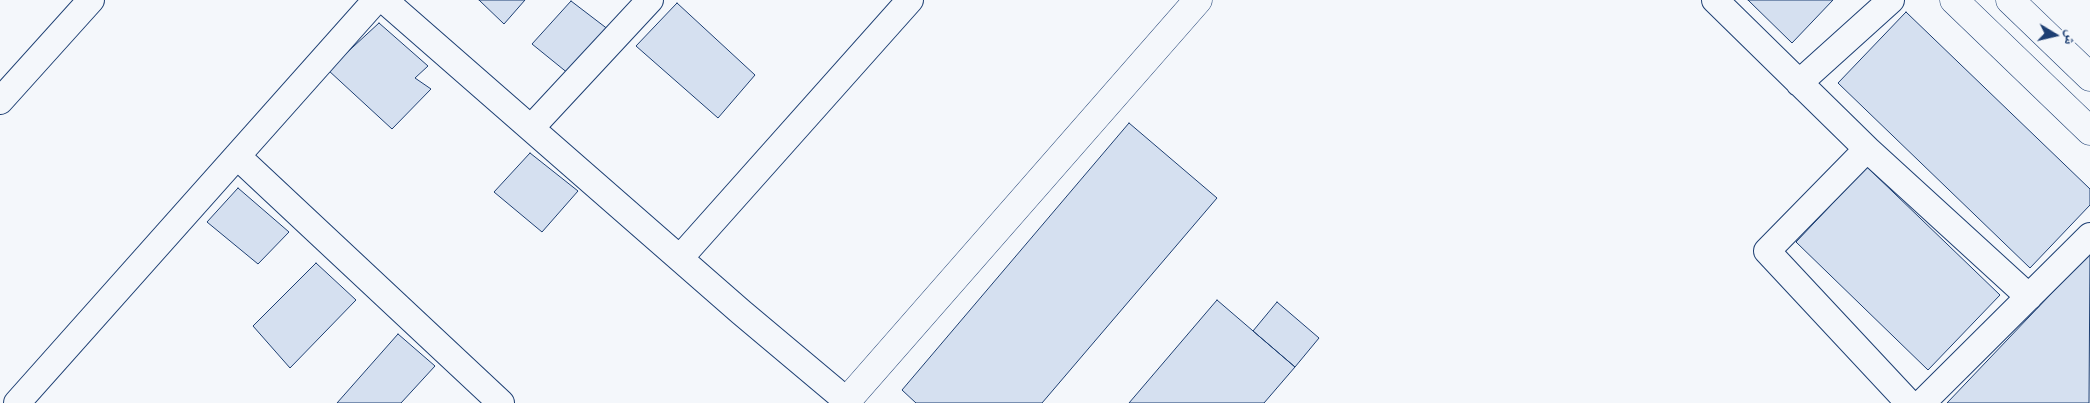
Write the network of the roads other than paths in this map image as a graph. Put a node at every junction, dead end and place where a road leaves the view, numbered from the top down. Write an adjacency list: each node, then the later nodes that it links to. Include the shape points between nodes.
1 (90, 0): 13 (street)
2 (376, 0): 17 (street)
3 (384, 0): 14 (street)
4 (650, 0): 14 (street)
5 (910, 0): 19 (street)
6 (1198, 0): 21 (street)
7 (1715, 0): 12 (street)
8 (1890, 0): 12 (street)
9 (1954, 0): 15 (street)
10 (2010, 0): 11 (street)
11 (2090, 77)
12 (1799, 83): 16 (street)
13 (0, 101)
14 (531, 128): 19 (street)
15 (2090, 131)
16 (1867, 149): 20 (street); 24 (street, via 1767,250)
17 (237, 156): 22 (street); 23 (street)
18 (2090, 236): 20 (street)
19 (680, 258): 21 (street)
20 (2029, 297): 25 (street)
21 (846, 402)
22 (17, 403)
23 (502, 403)
24 (1909, 403)
25 (1922, 403)

